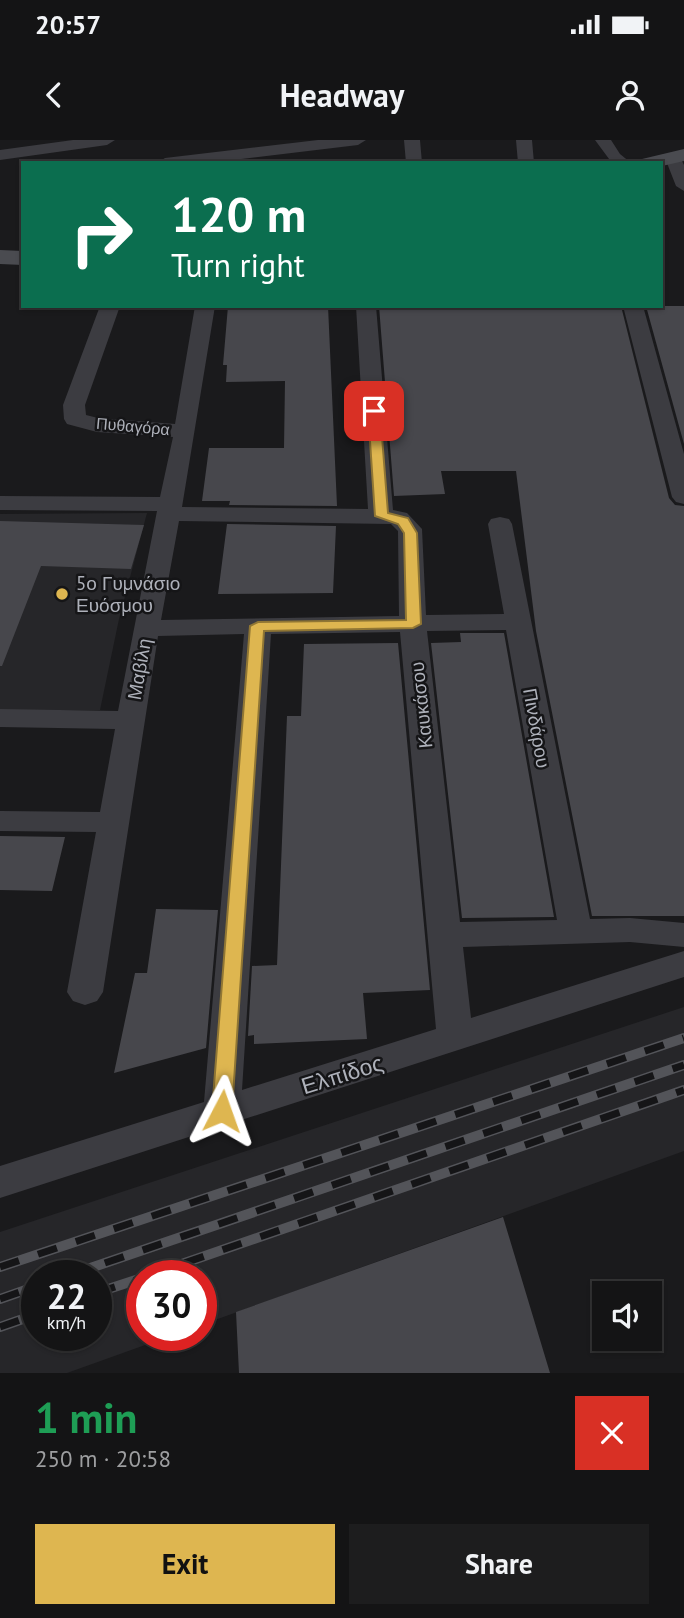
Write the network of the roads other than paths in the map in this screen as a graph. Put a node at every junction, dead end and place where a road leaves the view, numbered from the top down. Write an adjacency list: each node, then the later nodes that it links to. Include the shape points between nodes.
1 (107, 140): 6 (street)
2 (358, 140): 7 (street)
3 (412, 140): 14 (street)
4 (524, 140): 15 (street)
5 (603, 140): 16 (street)
6 (87, 143): 9 (street); 10 (street)
7 (318, 145): 11 (street); 13 (street)
8 (680, 150): 17 (street); 18 (street)
9 (0, 155)
10 (100, 156)
11 (231, 159): 12 (street)
12 (198, 161)
13 (314, 161)
14 (414, 161)
15 (526, 161)
16 (620, 161)
17 (654, 161)
18 (684, 186)
19 (0, 257): 20 (street)
20 (21, 258)
21 (109, 308): 25 (street, Πυθαγόρα, via 74,405 75,419 97,425)
22 (205, 308): 25 (street, Μαβίλη)
23 (366, 308): 29 (street)
24 (634, 308): 26 (street)
25 (185, 431): 28 (street, Μαβίλη)
26 (684, 497)
27 (0, 503): 28 (street)
28 (168, 509): 29 (street); 34 (street, Μαβίλη)
29 (382, 516): 32 (street, Καυκάσου, via 398,518 410,529)
30 (500, 524): 31 (street, Πινδάρου)
31 (518, 622): 32 (street); 39 (street, Πινδάρου)
32 (413, 624): 33 (street); 40 (street, Καυκάσου)
33 (258, 626): 34 (street); 45 (street)
34 (146, 628): 36 (street, Μαβίλη)
35 (0, 718): 36 (street)
36 (130, 720): 38 (street, Μαβίλη)
37 (0, 821): 38 (street)
38 (113, 822): 43 (street, Μαβίλη)
39 (576, 932): 40 (street); 41 (street)
40 (444, 935): 44 (street, Καυκάσου)
41 (684, 935)
42 (684, 964): 44 (street, Ελπίδος)
43 (85, 992)
44 (455, 1039): 45 (street, Ελπίδος)
45 (222, 1111): 46 (street, Ελπίδος)
46 (0, 1182)

